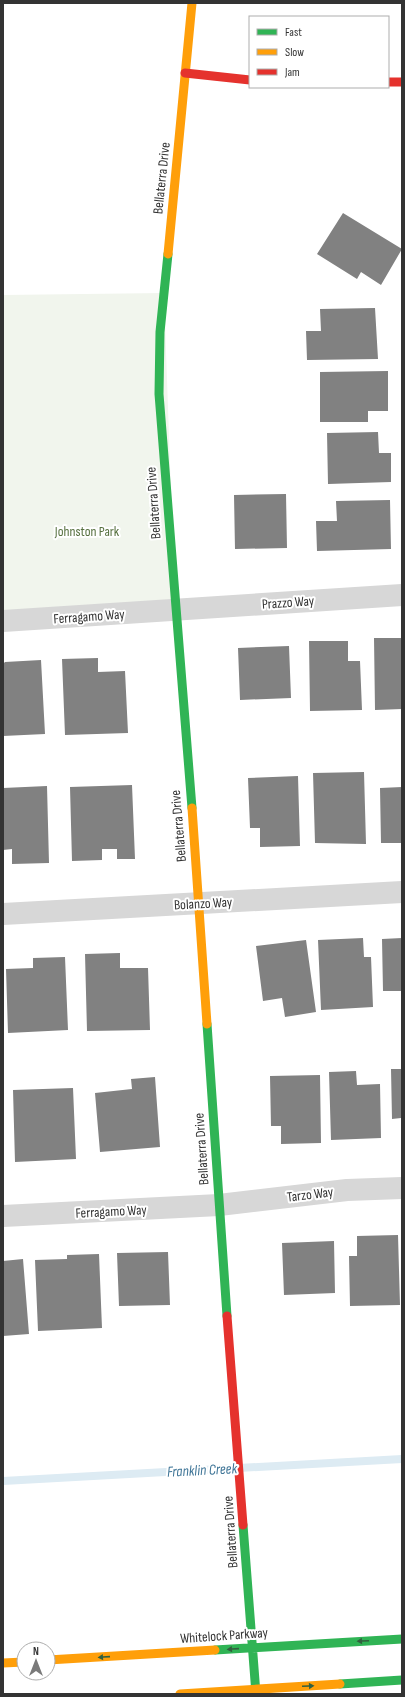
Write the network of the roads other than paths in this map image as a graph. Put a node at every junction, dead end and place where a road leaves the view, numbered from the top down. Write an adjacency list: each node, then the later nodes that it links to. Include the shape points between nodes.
1 (192, 3): 2 (street, Bellaterra Drive)
2 (185, 73): 3 (street); 7 (street, Bellaterra Drive, via 160,340 159,394)
3 (249, 80)
4 (389, 82): 5 (street)
5 (402, 82)
6 (402, 595): 7 (street, Prazzo Way)
7 (175, 609): 8 (street, Ferragamo Way); 10 (street, Bellaterra Drive)
8 (3, 621)
9 (402, 892): 10 (street, Bolanzo Way)
10 (199, 903): 11 (street, Bolanzo Way); 13 (street, Bellaterra Drive)
11 (3, 914)
12 (402, 1188): 13 (street, Tarzo Way, via 347,1190)
13 (219, 1205): 14 (street, Ferragamo Way); 16 (street, Bellaterra Drive)
14 (3, 1216)
15 (402, 1639): 16 (street, Whitelock Parkway, one-way to 16)
16 (251, 1648): 17 (street, Whitelock Parkway, one-way to 17); 21 (street, Bellaterra Drive)
17 (56, 1660)
18 (16, 1662): 19 (street)
19 (3, 1663)
20 (402, 1680): 21 (street, one-way to 20)
21 (256, 1692): 22 (street)
22 (180, 1694)

